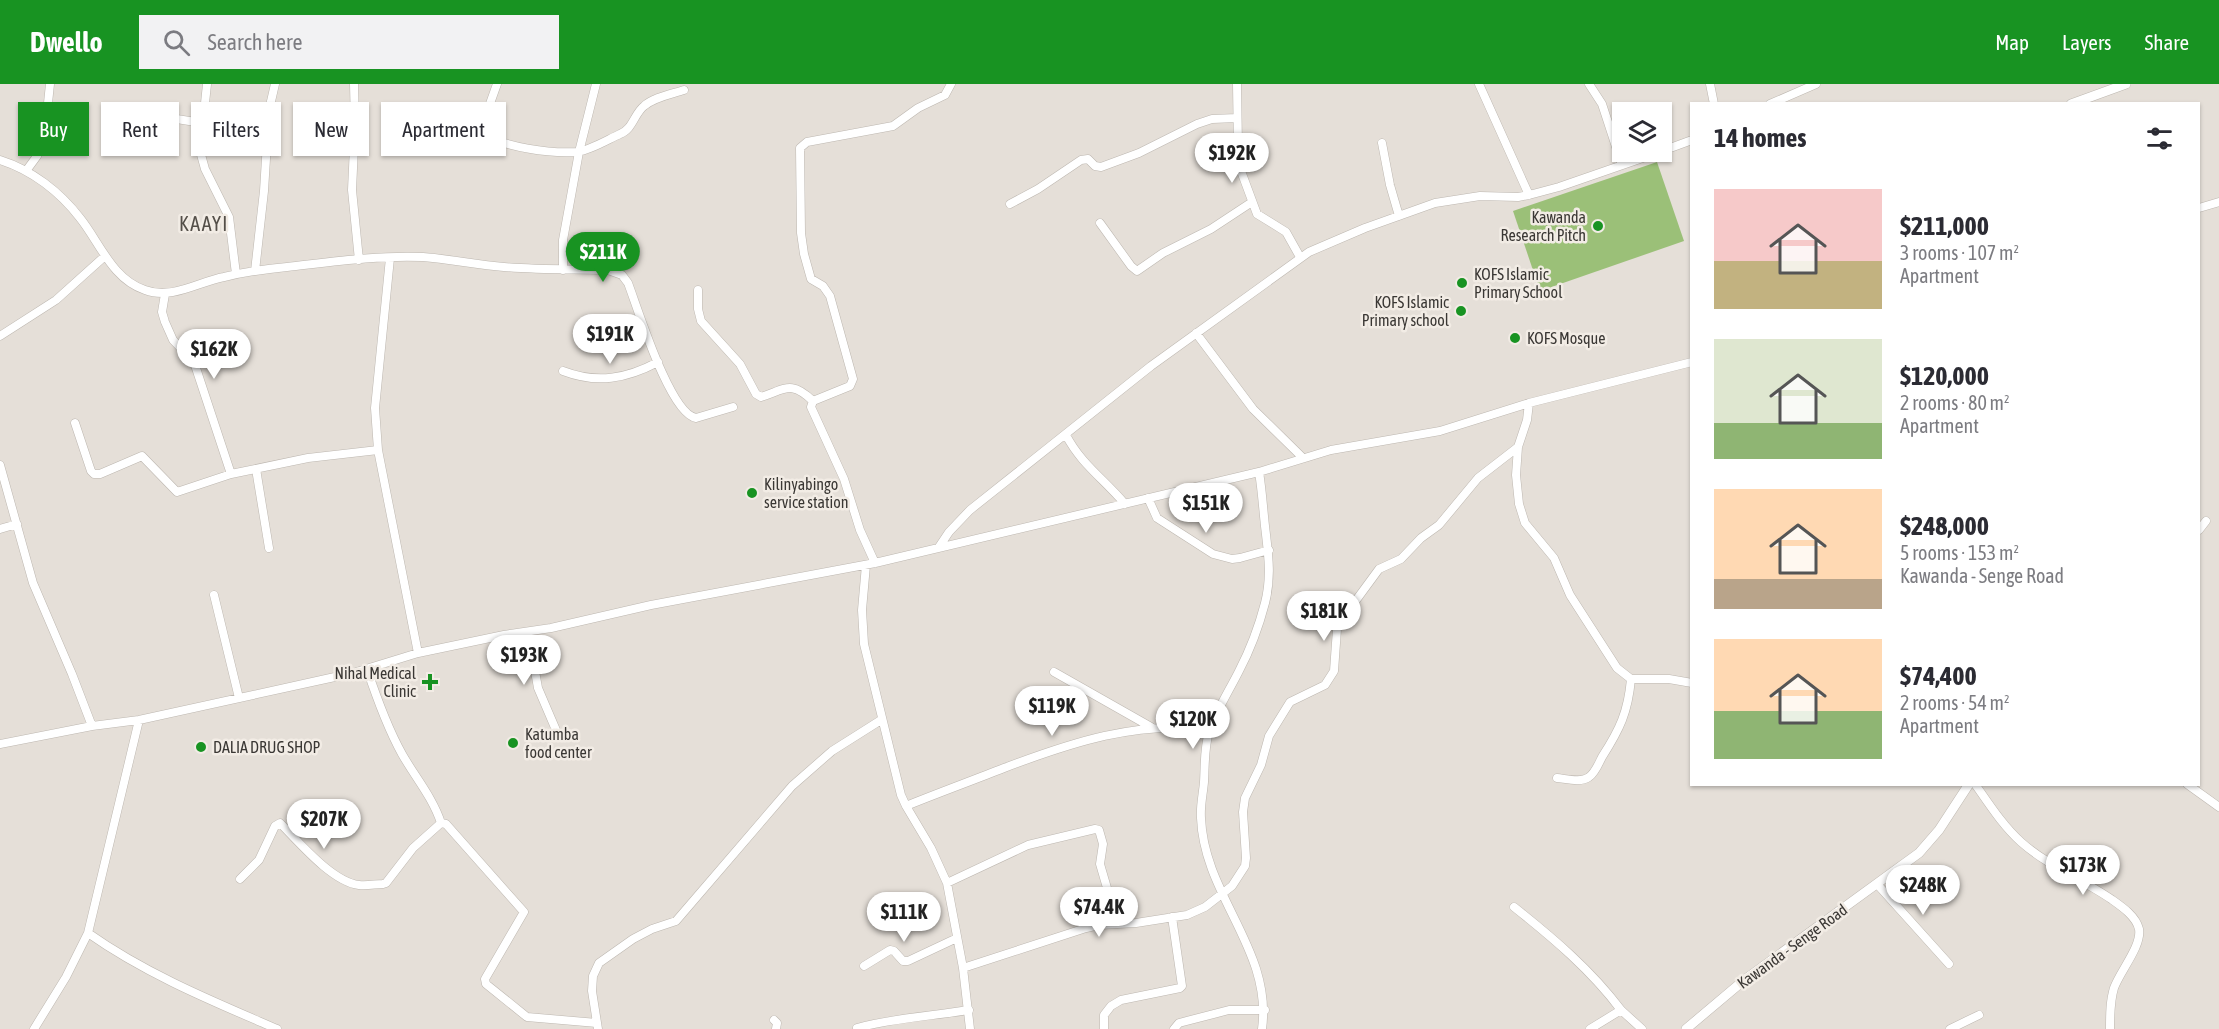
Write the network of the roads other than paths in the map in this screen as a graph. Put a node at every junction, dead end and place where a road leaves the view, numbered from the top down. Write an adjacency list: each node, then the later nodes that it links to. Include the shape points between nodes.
1 (50, 84): 28 (street, via 44,141)
2 (207, 84): 15 (street)
3 (275, 84): 41 (street, via 269,110)
4 (354, 84): 39 (street, via 352,190)
5 (497, 84): 23 (street, via 482,126 483,135 528,149)
6 (596, 84): 23 (street)
7 (951, 84): 50 (street, via 945,95 893,126 807,142 800,148 804,254 811,279 830,296 853,379 850,386)
8 (1237, 84): 19 (street)
9 (1479, 84): 29 (street)
10 (1589, 84): 27 (street, via 1602,104)
11 (1710, 84): 16 (street)
12 (1816, 84): 17 (street)
13 (2126, 84): 18 (street)
14 (684, 90): 23 (street, via 652,101 638,112 627,132)
15 (205, 102)
16 (1714, 102)
17 (1775, 102)
18 (2076, 102)
19 (1237, 118): 30 (street, via 1239,162); 32 (street, via 1197,123 1101,167 1088,159 1081,160)
20 (1690, 141): 22 (street)
21 (1382, 143): 34 (street)
22 (1672, 147)
23 (579, 152): 40 (street, via 563,240)
24 (201, 156): 42 (street, via 229,217)
25 (0, 160): 28 (street)
26 (1630, 162): 27 (street)
27 (1622, 165): 29 (street)
28 (26, 171): 36 (street, via 68,204)
29 (1529, 195): 34 (street, via 1447,200)
30 (1252, 202): 35 (street, via 1137,271); 37 (street, via 1260,216 1286,232)
31 (2219, 202): 33 (street)
32 (1010, 204)
33 (2200, 208)
34 (1399, 216): 37 (street)
35 (1100, 223)
36 (105, 256): 44 (street, via 132,284); 46 (street, via 56,300)
37 (1300, 256): 45 (street)
38 (390, 258): 39 (street); 40 (street, via 423,257); 56 (street, via 375,408)
39 (359, 260): 41 (street)
40 (563, 270): 47 (street, via 608,270 622,275)
41 (255, 271): 42 (street)
42 (236, 274): 44 (street)
43 (698, 290): 50 (street, via 701,321 740,364 756,394 761,397 789,387)
44 (165, 294): 61 (street, via 165,322 173,340 194,362)
45 (1196, 333): 54 (street); 57 (street, via 1253,409)
46 (0, 336)
47 (658, 362): 49 (street, via 623,377 588,378); 52 (street, via 667,387 689,416 696,418)
48 (1690, 363): 51 (street)
49 (562, 371)
50 (813, 401): 71 (street, via 811,407 844,479)
51 (1529, 404): 55 (street); 57 (street, via 1440,431)
52 (733, 407)
53 (75, 423): 61 (street, via 94,474 142,456 177,492)
54 (1066, 435): 63 (street, via 1085,465); 68 (street, via 970,510)
55 (1518, 447): 78 (street, via 1517,494 1525,523 1554,558 1570,596 1617,668); 98 (street, via 1473,483 1439,525 1401,559 1379,569 1343,618 1337,628 1334,671 1324,685 1290,702 1269,736 1261,765 1245,798 1245,866)
56 (378, 450): 59 (street); 75 (street)
57 (1303, 458): 60 (street)
58 (0, 465): 65 (street)
59 (256, 469): 61 (street); 69 (street)
60 (1259, 472): 62 (street); 70 (street)
61 (231, 474)
62 (1148, 498): 63 (street); 70 (street, via 1157,518 1213,554 1232,559)
63 (1125, 504): 68 (street)
64 (2206, 521): 67 (street)
65 (17, 524): 66 (street); 83 (street, via 33,583)
66 (0, 529)
67 (2200, 529)
68 (939, 547): 71 (street)
69 (269, 548)
70 (1269, 550): 86 (street, via 1268,587 1259,624)
71 (875, 563): 72 (street)
72 (866, 565): 74 (street); 82 (street, via 861,627)
73 (214, 595): 80 (street)
74 (528, 632): 75 (street); 85 (street, via 536,682)
75 (418, 653): 76 (street)
76 (367, 669): 80 (street); 94 (street, via 386,722 437,809)
77 (1054, 672): 84 (street)
78 (1631, 679): 79 (street); 88 (street, via 1626,715 1589,777)
79 (1690, 683)
80 (238, 698): 81 (street)
81 (139, 720): 83 (street); 102 (street)
82 (881, 720): 92 (street); 112 (street, via 832,751 800,778 676,921 652,929 599,963 592,991)
83 (92, 726): 87 (street)
84 (1153, 728): 86 (street); 92 (street, via 1055,749)
85 (556, 730)
86 (1209, 730): 98 (street, via 1201,816 1212,872)
87 (0, 744)
88 (1557, 778)
89 (1969, 786): 97 (street, Kawanda - Senge Road, via 1919,853)
90 (1976, 786): 125 (street, via 2020,842 2132,916 2139,929 2138,941 2113,991)
91 (2190, 786): 93 (street)
92 (906, 806): 96 (street)
93 (2219, 807)
94 (441, 823): 95 (street, via 413,848 386,883 359,885 313,857 280,823 272,831 259,860); 112 (street, via 524,912 485,979 489,988 527,1017)
95 (240, 879)
96 (947, 883): 101 (street, via 1028,845 1095,829 1099,830 1103,844 1100,864); 103 (street)
97 (1877, 884): 104 (street); 123 (street, Kawanda - Senge Road, via 1743,981)
98 (1222, 894): 100 (street, via 1205,907); 108 (street, via 1258,974)
99 (1514, 907): 109 (street, via 1557,941)
100 (1172, 917): 101 (street); 118 (street, via 1182,986 1116,1002 1104,1015)
101 (1115, 924): 106 (street, via 1071,933)
102 (88, 933): 113 (street); 114 (street, via 181,987)
103 (957, 938): 105 (street, via 908,961 890,950); 106 (street)
104 (1949, 964)
105 (864, 966)
106 (963, 968): 107 (street)
107 (969, 1010): 116 (street, via 880,1022); 117 (street)
108 (1265, 1010): 119 (street, via 1229,1011 1179,1023); 120 (street)
109 (1621, 1010): 121 (street); 122 (street)
110 (1979, 1015): 124 (street)
111 (774, 1020): 115 (street)
112 (598, 1026)
113 (34, 1029)
114 (277, 1029)
115 (776, 1029)
116 (857, 1029)
117 (970, 1029)
118 (1104, 1029)
119 (1174, 1029)
120 (1262, 1029)
121 (1590, 1029)
122 (1642, 1029)
123 (1686, 1029)
124 (1950, 1029)
125 (2110, 1029)

